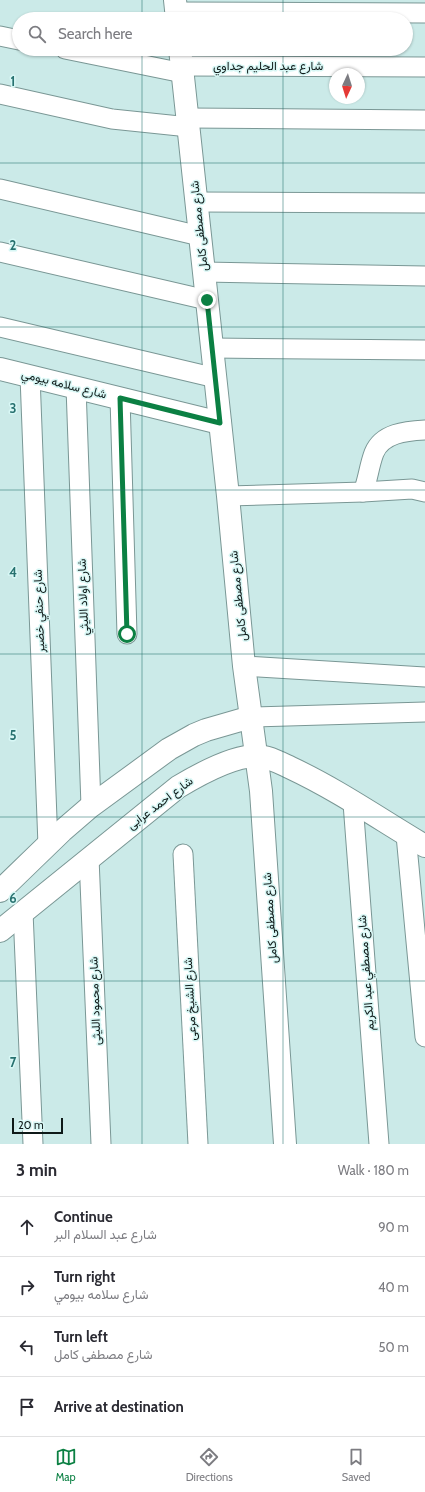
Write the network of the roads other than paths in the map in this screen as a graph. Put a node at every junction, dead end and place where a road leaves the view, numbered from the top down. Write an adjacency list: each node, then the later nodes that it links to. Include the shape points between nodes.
1 (176, 10): 2 (street)
2 (342, 12)
3 (413, 13): 4 (street)
4 (425, 13)
5 (0, 36): 6 (street)
6 (12, 39)
7 (124, 56): 8 (street, شارع عبد الحليم جداوي)
8 (182, 63): 9 (street, شارع عبد الحليم جداوي); 12 (street, شارع مصطفى كامل)
9 (425, 67)
10 (0, 94): 12 (street, via 112,119)
11 (425, 120): 12 (street)
12 (188, 122): 14 (street, شارع مصطفى كامل)
13 (0, 189): 16 (street)
14 (197, 202): 15 (street); 16 (street, شارع مصطفى كامل)
15 (425, 203)
16 (200, 236): 18 (street, شارع مصطفى كامل)
17 (0, 252): 20 (street)
18 (204, 272): 19 (street); 20 (street, شارع مصطفى كامل)
19 (425, 276)
20 (207, 300): 22 (street, شارع مصطفى كامل)
21 (0, 327): 26 (street)
22 (212, 348): 23 (street); 26 (street, شارع مصطفى كامل)
23 (425, 350)
24 (0, 369): 25 (street, شارع سلامه بيومي)
25 (30, 376): 27 (street, شارع سلامه بيومي); 43 (street, شارع حنفي خضير)
26 (216, 378): 29 (street, شارع مصطفى كامل)
27 (76, 387): 28 (street, شارع سلامه بيومي); 41 (street, شارع اولاد الليثي)
28 (120, 398): 29 (street, شارع سلامه بيومي); 34 (street)
29 (220, 423): 33 (street, شارع مصطفى كامل)
30 (425, 430): 31 (street, via 398,433 378,445)
31 (363, 492): 32 (street, via 412,489); 33 (street)
32 (425, 492)
33 (228, 496): 35 (street, شارع مصطفى كامل)
34 (127, 634)
35 (244, 666): 36 (street); 38 (street, شارع مصطفى كامل)
36 (425, 677)
37 (425, 712): 38 (street)
38 (252, 717): 39 (street, شارع مصطفى كامل); 41 (street, via 194,735 169,749)
39 (257, 756): 40 (street, شارع احمد عرابى, via 298,772); 46 (street, شارع احمد عرابى, via 207,770 178,787); 54 (street, شارع مصطفى كامل)
40 (353, 803): 42 (street, شارع احمد عرابى); 55 (street, شارع مصطفي عبد الكريم)
41 (91, 806): 43 (street)
42 (406, 835): 44 (street, شارع احمد عرابى); 50 (street)
43 (48, 845): 47 (street)
44 (425, 846)
45 (183, 854): 53 (street, شارع الشيخ مرعى)
46 (89, 858): 48 (street, شارع احمد عرابى); 52 (street, شارع محمود الليثى)
47 (0, 891)
48 (23, 912): 49 (street, شارع احمد عرابى); 51 (street)
49 (0, 931)
50 (425, 1037)
51 (33, 1144)
52 (101, 1144)
53 (198, 1144)
54 (285, 1144)
55 (379, 1144)

